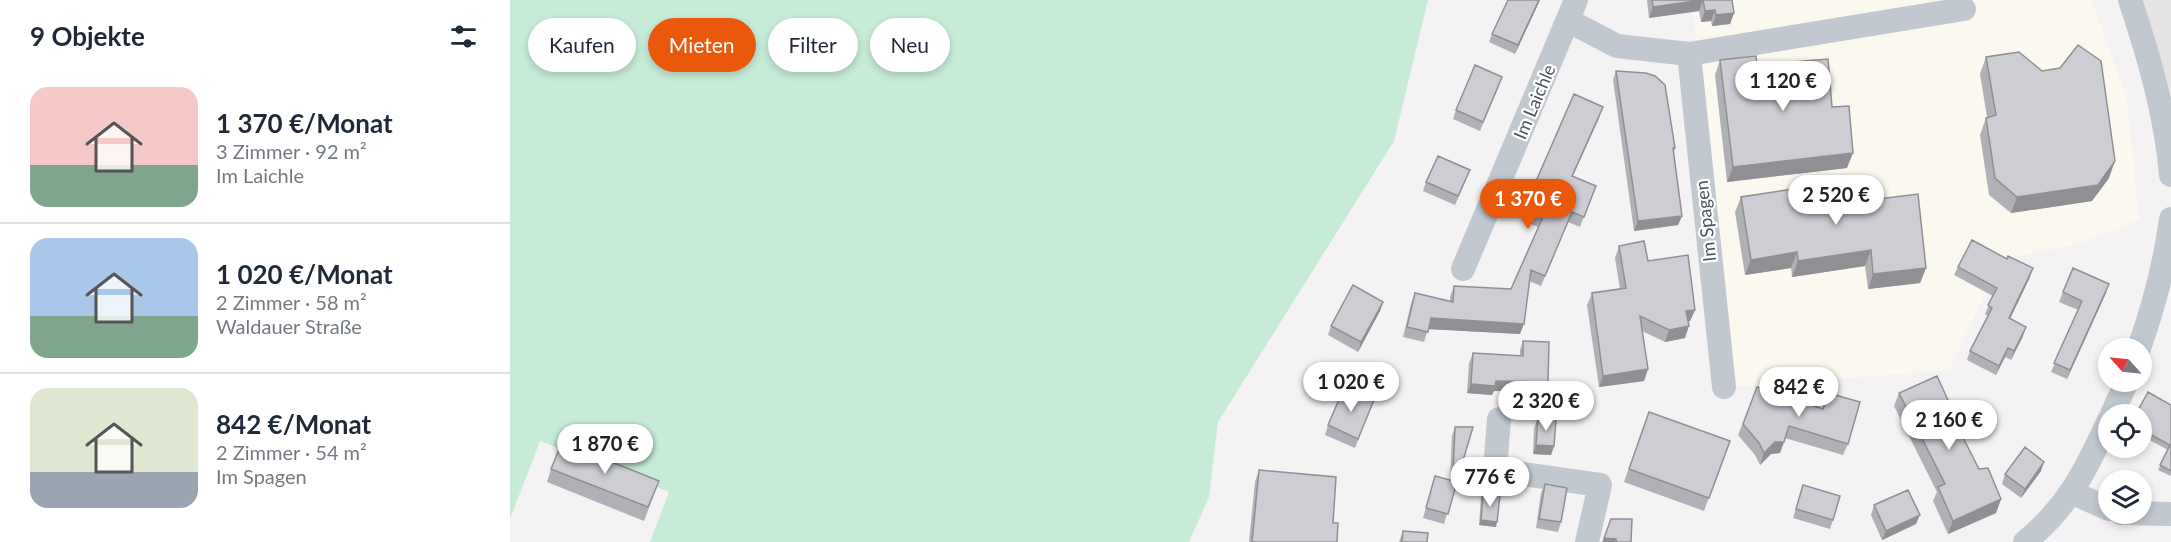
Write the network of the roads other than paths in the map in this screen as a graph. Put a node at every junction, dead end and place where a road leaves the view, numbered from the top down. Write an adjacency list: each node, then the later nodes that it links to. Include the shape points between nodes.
1 (2130, 0): 5 (street, via 2151,62)
2 (1964, 9): 4 (street)
3 (1573, 10): 4 (street, via 1617,46); 7 (street, Im Laichle)
4 (1689, 54): 9 (street, Im Spagen)
5 (2171, 175)
6 (2171, 219): 8 (street, via 2168,248)
7 (1463, 269)
8 (2142, 338)
9 (1724, 387)
10 (1499, 419): 16 (street, via 1495,470 1600,485)
11 (2098, 442): 12 (street)
12 (2073, 493): 13 (street); 17 (street, via 2051,520)
13 (2098, 504)
14 (2152, 514): 15 (street)
15 (2171, 514)
16 (1587, 542)
17 (2025, 542)

